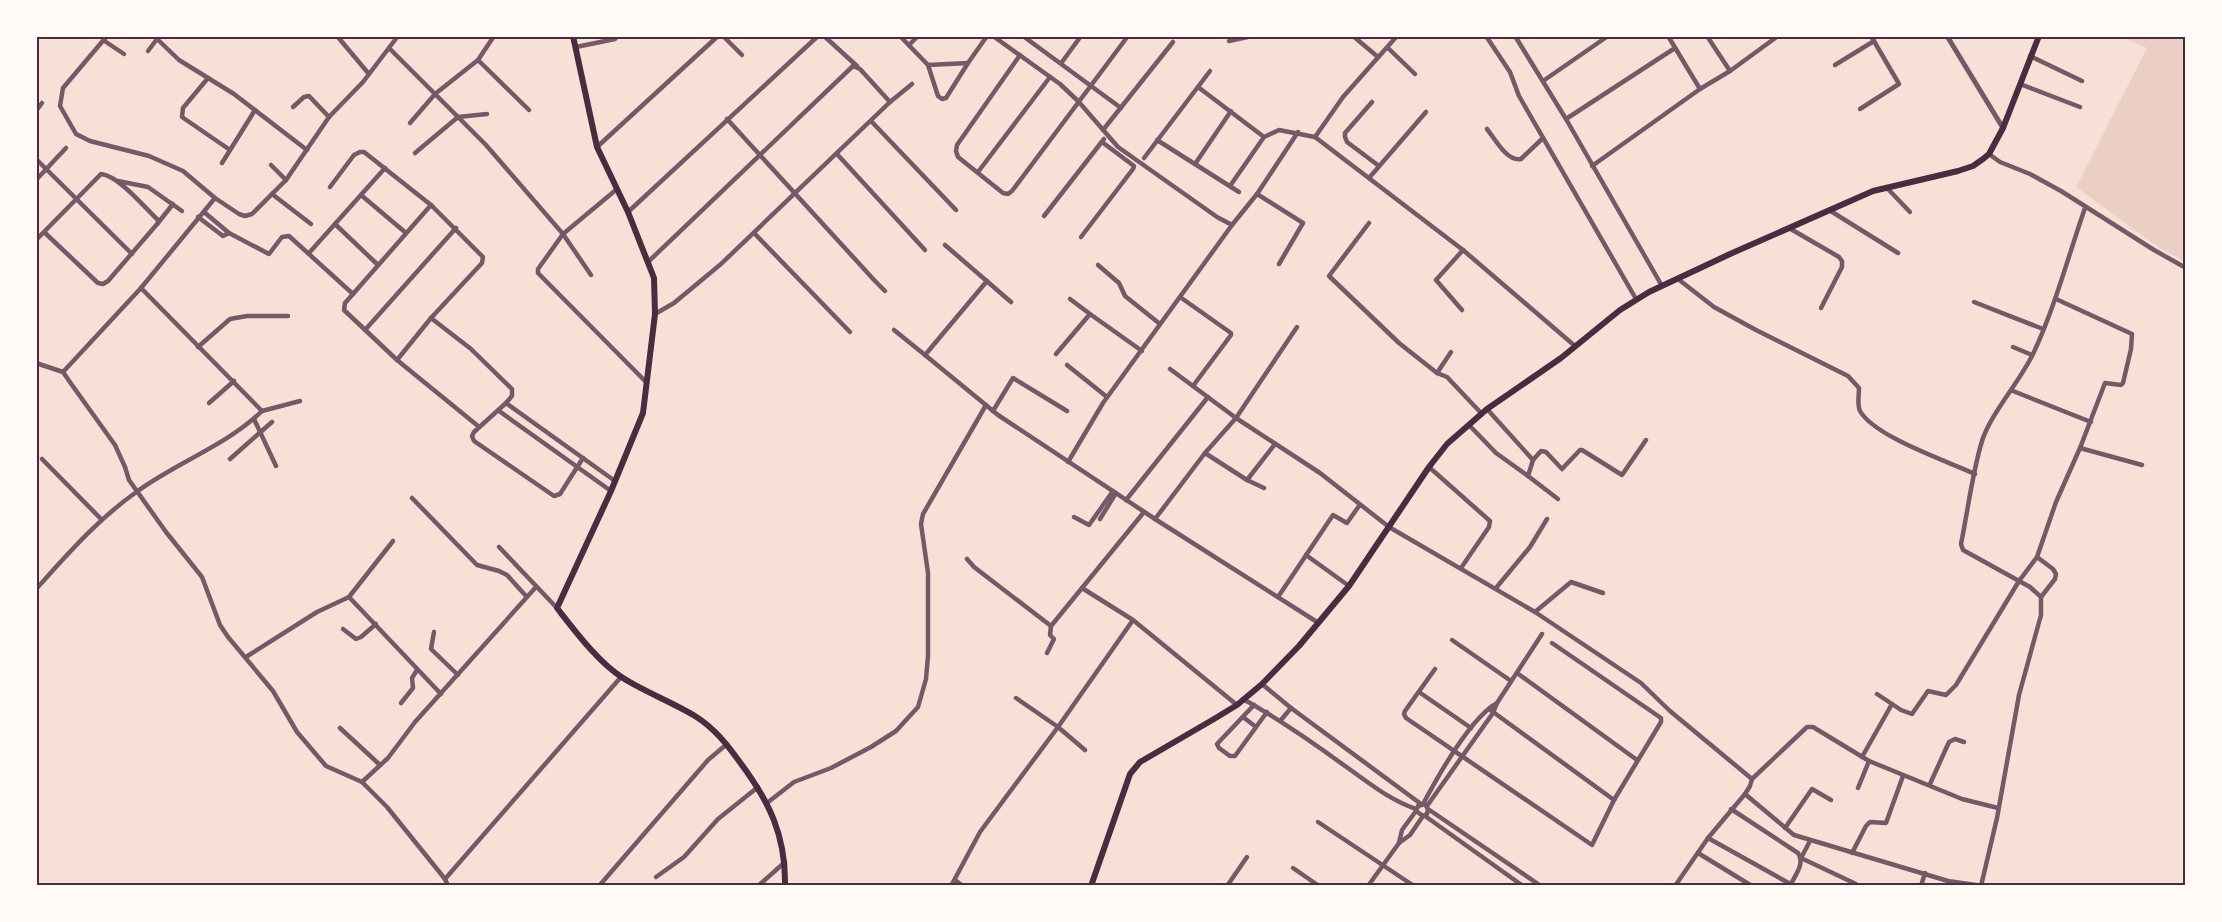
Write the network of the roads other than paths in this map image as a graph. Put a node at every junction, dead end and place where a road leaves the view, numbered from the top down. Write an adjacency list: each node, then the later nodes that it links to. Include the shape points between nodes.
1 (337, 36): 55 (street)
2 (398, 36): 38 (street)
3 (494, 36): 47 (street)
4 (573, 36): 37 (main road)
5 (617, 36): 37 (street)
6 (718, 36): 96 (street)
7 (723, 36): 43 (street)
8 (818, 36): 83 (street)
9 (824, 36): 52 (street)
10 (900, 36): 36 (street)
11 (918, 36): 36 (street)
12 (987, 36): 49 (street)
13 (993, 36): 44 (street)
14 (1023, 36): 32 (street)
15 (1034, 36): 32 (street)
16 (1081, 36): 48 (street)
17 (1128, 36): 63 (street)
18 (1252, 36): 33 (street)
19 (1353, 36): 46 (street)
20 (1397, 36): 39 (street)
21 (1486, 36): 93 (street, via 1510,72)
22 (1516, 36): 59 (street)
23 (1608, 36): 59 (street)
24 (1668, 36): 40 (street)
25 (1707, 36): 54 (street)
26 (1778, 36): 54 (street)
27 (1871, 36): 35 (street)
28 (1947, 36): 87 (street)
29 (2039, 36): 45 (main road)
30 (105, 38): 42 (street); 127 (street, via 63,88 60,106 75,134 149,156 183,171)
31 (156, 38): 41 (street); 58 (street, via 179,60)
32 (1030, 41): 48 (street)
33 (1229, 41)
34 (1173, 42): 73 (street)
35 (1874, 42): 50 (street); 74 (street, via 1899,84)
36 (909, 45): 51 (street)
37 (576, 47): 96 (main road)
38 (388, 48): 55 (street); 66 (street)
39 (1388, 48): 46 (street); 56 (street)
40 (1675, 48): 65 (street); 84 (street)
41 (148, 51)
42 (124, 54)
43 (742, 55)
44 (1020, 56): 57 (street); 113 (street, via 957,145 958,157)
45 (2030, 56): 60 (street); 62 (main road)
46 (1378, 57): 92 (street)
47 (478, 60): 66 (street); 76 (street)
48 (1062, 62): 63 (street)
49 (968, 63): 51 (street); 51 (street, via 942,99)
50 (1835, 64)
51 (928, 65)
52 (856, 66): 68 (street); 103 (street)
53 (1210, 71): 64 (street)
54 (1730, 71): 65 (street)
55 (369, 74): 81 (street)
56 (1415, 74)
57 (1050, 77): 67 (street); 113 (street)
58 (208, 78): 75 (street); 98 (street, via 183,108 182,117)
59 (1543, 81): 84 (street)
60 (2082, 81)
61 (912, 84): 68 (street)
62 (2020, 84): 72 (street); 87 (main road)
63 (1091, 85): 67 (street); 73 (street)
64 (1198, 87): 78 (street); 94 (street)
65 (1700, 89): 110 (street)
66 (435, 94): 82 (street); 86 (street)
67 (1078, 101): 89 (street); 113 (street, via 1008,194)
68 (890, 102): 85 (street)
69 (1372, 102): 109 (street, via 1345,137)
70 (42, 104): 77 (street)
71 (293, 107): 81 (street, via 309,96)
72 (2080, 107)
73 (1121, 108): 89 (street)
74 (1860, 108)
75 (255, 110): 98 (street); 99 (street)
76 (529, 110)
77 (36, 111)
78 (1231, 111): 91 (street); 108 (street)
79 (1426, 112): 109 (street)
80 (486, 114): 82 (street)
81 (329, 117): 99 (street)
82 (458, 117): 100 (street); 151 (street)
83 (727, 119): 103 (street); 136 (street)
84 (1566, 119): 110 (street)
85 (871, 121): 101 (street); 132 (street)
86 (410, 123)
87 (2003, 128): 102 (main road)
88 (1487, 129): 93 (street, via 1516,161)
89 (1105, 132): 95 (street); 144 (street, via 1118,147)
90 (1298, 132): 91 (street, via 1279,129); 92 (street); 125 (street)
91 (1264, 137): 118 (street)
92 (1315, 137): 114 (street)
93 (1543, 138): 175 (street)
94 (1157, 140): 104 (street); 108 (street)
95 (1102, 142): 138 (street); 152 (street, via 1134,166)
96 (597, 147): 121 (main road)
97 (66, 148): 112 (street)
98 (230, 150): 106 (street)
99 (307, 150): 116 (street)
100 (415, 153)
101 (837, 154): 124 (street); 155 (street)
102 (1989, 154): 120 (main road, via 1958,171); 131 (street, via 2061,191)
103 (760, 156): 124 (street); 160 (street)
104 (1144, 158)
105 (36, 159): 112 (street)
106 (222, 163)
107 (272, 165): 116 (street)
108 (1195, 165): 118 (street)
109 (1379, 166): 114 (street)
110 (1592, 166): 168 (street)
111 (385, 168): 119 (street, via 360,152); 126 (street); 130 (street)
112 (47, 169): 115 (street); 128 (street)
113 (978, 172)
114 (1369, 178): 156 (street)
115 (36, 180)
116 (286, 180): 123 (street)
117 (118, 182): 128 (street, via 101,174); 129 (street, via 148,188); 140 (street)
118 (1230, 186): 122 (street)
119 (330, 187)
120 (1887, 188): 133 (main road); 137 (street)
121 (617, 189): 136 (main road); 151 (street)
122 (1239, 192)
123 (273, 194): 127 (street, via 245,216); 142 (street)
124 (795, 194): 150 (street); 170 (street)
125 (1257, 194): 144 (street); 161 (street, via 1303,223)
126 (361, 195): 143 (street); 149 (street)
127 (215, 198): 135 (street)
128 (76, 199): 147 (street); 159 (street)
129 (172, 204): 134 (street); 140 (street)
130 (432, 205): 145 (street); 149 (street)
131 (2085, 208): 164 (street); 173 (street)
132 (956, 210)
133 (1829, 210): 146 (main road); 158 (street)
134 (182, 211)
135 (204, 212): 139 (street); 148 (street)
136 (628, 212): 160 (main road)
137 (1910, 212)
138 (1044, 216)
139 (198, 217): 148 (street, via 223,236); 169 (street)
140 (158, 223): 159 (street)
141 (1368, 223): 203 (street, via 1329,276 1399,343)
142 (311, 224)
143 (335, 224): 157 (street); 162 (street)
144 (1232, 225): 172 (street)
145 (456, 228): 183 (street, via 483,260); 187 (street)
146 (1789, 228): 166 (main road); 178 (street, via 1842,261)
147 (44, 232): 153 (street); 159 (street, via 98,283 108,281)
148 (229, 233): 157 (street, via 269,254 282,237 289,236)
149 (406, 233): 162 (street)
150 (754, 233): 180 (street, via 674,303); 189 (street)
151 (563, 234): 165 (street); 205 (street, via 538,273)
152 (1081, 237)
153 (36, 240)
154 (945, 245): 167 (street)
155 (925, 250)
156 (1462, 250): 179 (street, via 1436,280); 190 (street)
157 (309, 253): 171 (street)
158 (1898, 253)
159 (132, 254)
160 (648, 262): 180 (main road, via 654,278)
161 (1279, 264)
162 (378, 265): 171 (street)
163 (1098, 265): 184 (street, via 1119,283 1125,296)
164 (2186, 268)
165 (591, 275)
166 (1678, 279): 168 (main road); 239 (street, via 1714,307 1848,376 1859,388 1859,409 1866,419 1888,434)
167 (987, 281): 176 (street); 196 (street)
168 (1662, 286): 175 (main road)
169 (141, 288): 191 (street); 202 (street)
170 (885, 291)
171 (353, 294): 187 (street, via 344,310)
172 (1180, 297): 184 (street); 206 (street, via 1231,333)
173 (2056, 298): 186 (street); 222 (street, via 2132,334 2123,383 2105,382)
174 (1070, 299): 181 (street)
175 (1636, 299): 190 (main road)
176 (1011, 302)
177 (1974, 302): 186 (street)
178 (1821, 308)
179 (1462, 310)
180 (655, 314): 205 (main road)
181 (1090, 314): 193 (street); 195 (street)
182 (288, 316): 191 (street, via 230,319)
183 (431, 318): 198 (street); 212 (street, via 471,349 512,389)
184 (1160, 324): 193 (street)
185 (1297, 327): 219 (street)
186 (2043, 329): 197 (street)
187 (365, 330): 198 (street)
188 (894, 330): 196 (street)
189 (850, 332)
190 (1575, 346): 218 (main road)
191 (198, 347): 204 (street)
192 (2013, 347): 197 (street)
193 (1142, 351): 209 (street)
194 (1451, 352): 203 (street)
195 (1056, 354)
196 (925, 355): 213 (street)
197 (2032, 355): 207 (street)
198 (397, 360): 224 (street)
199 (36, 363): 202 (street)
200 (1067, 365): 209 (street)
201 (1170, 369): 206 (street)
202 (63, 372): 245 (street, via 115,446)
203 (1437, 372): 218 (street)
204 (234, 381): 211 (street); 214 (street)
205 (646, 382): 242 (main road, via 642,413)
206 (1193, 386): 208 (street)
207 (2013, 391): 222 (street); 239 (street, via 1983,440)
208 (1208, 397): 219 (street); 249 (street)
209 (1107, 398): 234 (street)
210 (300, 401): 214 (street)
211 (209, 403)
212 (506, 403): 215 (street); 230 (street)
213 (986, 405): 216 (street); 331 (street, via 921,524 928,573 928,656 918,707 896,731 871,747 794,782)
214 (262, 411): 220 (street)
215 (499, 411): 224 (street); 237 (street)
216 (993, 411): 217 (street, via 1013,378); 234 (street)
217 (1067, 411)
218 (1484, 412): 223 (main road); 233 (street)
219 (1236, 418): 227 (street); 229 (street)
220 (254, 419): 225 (street); 245 (street)
221 (272, 422): 225 (street)
222 (2091, 422): 228 (street)
223 (1469, 425): 238 (main road); 240 (street, via 1496,453)
224 (478, 426): 237 (street, via 472,436 474,441 554,495 560,494)
225 (260, 433): 232 (street); 236 (street)
226 (1646, 440): 233 (street, via 1622,476 1582,450 1564,469 1546,452 1541,451)
227 (1275, 444): 241 (street); 250 (street, via 1320,473)
228 (2080, 448): 235 (street); 261 (street)
229 (1205, 453): 241 (street); 255 (street)
230 (583, 458): 237 (street); 242 (street)
231 (42, 459): 253 (street)
232 (230, 459)
233 (1533, 460): 240 (street)
234 (1068, 462): 246 (street)
235 (2142, 465)
236 (276, 466)
237 (578, 466): 244 (street)
238 (1429, 467): 257 (main road); 263 (street, via 1490,521)
239 (1975, 474): 264 (street, via 1961,548)
240 (1528, 476): 248 (street)
241 (1246, 480): 243 (street)
242 (615, 481): 244 (main road)
243 (1264, 488)
244 (611, 491): 275 (main road)
245 (136, 492): 253 (street); 287 (street, via 202,577 220,625)
246 (1114, 492): 249 (street); 252 (street, via 1089,525); 254 (street)
247 (412, 498): 271 (street, via 477,565 507,575)
248 (1558, 499)
249 (1126, 500): 251 (street)
250 (1359, 506): 257 (street); 260 (street, via 1347,523 1333,515)
251 (1144, 512): 255 (street); 267 (street)
252 (1074, 517)
253 (101, 519): 269 (street)
254 (1100, 519)
255 (1155, 519): 273 (street)
256 (1547, 519): 268 (street, via 1530,548)
257 (1389, 527): 263 (street); 265 (main road)
258 (393, 541): 272 (street)
259 (499, 547): 266 (street)
260 (1306, 555): 265 (street); 273 (street)
261 (2037, 557): 264 (street); 274 (street, via 2056,574)
262 (967, 559): 280 (street)
263 (1461, 568): 268 (street)
264 (2019, 581): 274 (street); 301 (street, via 1949,693 1928,691 1912,714)
265 (1349, 586): 278 (main road)
266 (536, 587): 271 (street); 275 (street)
267 (1082, 588): 277 (street); 280 (street)
268 (1496, 588): 276 (street)
269 (36, 589)
270 (1603, 593): 276 (street, via 1570,582)
271 (526, 596): 291 (street)
272 (349, 597): 279 (street); 287 (street, via 317,612)
273 (1278, 597): 278 (street)
274 (2041, 597): 333 (street, via 2041,615 2019,695)
275 (557, 608): 292 (main road, via 584,642)
276 (1535, 612): 323 (street, via 1641,683)
277 (1133, 620): 302 (street); 309 (street)
278 (1317, 622): 294 (main road)
279 (376, 624): 281 (street, via 356,639); 289 (street)
280 (1051, 626): 286 (street, via 1054,639)
281 (343, 629)
282 (434, 632): 291 (street, via 432,649)
283 (1542, 634): 290 (street)
284 (1452, 640): 293 (street)
285 (1552, 643): 319 (street, via 1661,718)
286 (1047, 653)
287 (246, 657): 324 (street, via 273,691 297,732 326,766)
288 (1435, 669): 295 (street)
289 (417, 670): 296 (street); 300 (street, via 412,678 414,688)
290 (1516, 673): 293 (street); 319 (street)
291 (458, 675): 296 (street)
292 (621, 677): 314 (main road, via 696,716); 351 (street)
293 (1511, 681): 305 (street)
294 (1262, 684): 299 (main road); 304 (street)
295 (1419, 692): 312 (street); 316 (street, via 1404,714 1406,718)
296 (441, 694): 321 (street)
297 (1877, 694): 301 (street)
298 (1017, 698): 309 (street)
299 (1243, 699): 302 (main road); 303 (street)
300 (401, 703)
301 (1892, 704): 318 (street)
302 (1237, 705): 362 (main road, via 1135,768)
303 (1254, 705): 306 (street); 307 (street)
304 (1291, 708): 308 (street); 332 (street)
305 (1491, 711): 312 (street); 317 (street); 329 (street)
306 (1267, 712): 308 (street); 310 (street)
307 (1243, 717): 310 (street); 310 (street, via 1217,744 1219,748 1233,757)
308 (1281, 720): 335 (street, via 1374,788)
309 (1058, 727): 315 (street); 352 (street, via 980,832)
310 (1256, 727)
311 (340, 728): 321 (street)
312 (1471, 728): 316 (street)
313 (1964, 742): 325 (street, via 1949,742)
314 (727, 744): 326 (main road); 357 (street, via 708,760)
315 (1085, 750)
316 (1456, 751): 317 (street); 332 (street)
317 (1464, 756): 329 (street, via 1590,845 1594,844); 332 (street)
318 (1862, 757): 320 (street); 323 (street, via 1810,726)
319 (1637, 760): 329 (street)
320 (1869, 761): 322 (street); 327 (street)
321 (380, 765): 324 (street)
322 (1904, 776): 325 (street); 343 (street, via 1886,823 1870,822)
323 (1752, 779): 328 (street)
324 (362, 782): 351 (street)
325 (1929, 784): 333 (street, via 1962,799)
326 (758, 787): 331 (main road); 350 (street, via 718,819 684,857)
327 (1858, 788)
328 (1745, 794): 334 (street); 338 (street)
329 (1614, 800)
330 (1831, 800): 338 (street, via 1812,789)
331 (767, 803): 346 (main road)
332 (1425, 806): 335 (street); 336 (street); 368 (street)
333 (1998, 808): 372 (street)
334 (1731, 809): 339 (street); 345 (street)
335 (1416, 810): 336 (street); 341 (street)
336 (1424, 816): 341 (street, via 1410,835); 367 (street)
337 (1318, 822): 347 (street)
338 (1785, 828): 340 (street)
339 (1708, 838): 342 (street); 355 (street)
340 (1810, 841): 343 (street); 345 (street)
341 (1398, 843): 347 (street)
342 (1698, 853): 369 (street); 370 (street)
343 (1852, 853): 349 (street)
344 (1247, 857): 363 (street)
345 (1801, 858): 354 (street); 355 (street)
346 (786, 862): 358 (street); 359 (main road)
347 (1382, 865): 365 (street); 366 (street)
348 (1293, 868): 364 (street)
349 (1925, 873): 353 (street); 371 (street)
350 (656, 877)
351 (445, 879): 356 (street)
352 (955, 880): 360 (street); 361 (street)
353 (1947, 883): 372 (street)
354 (1856, 884)
355 (1792, 885)
356 (448, 886)
357 (598, 886)
358 (758, 886)
359 (785, 886)
360 (951, 886)
361 (963, 886)
362 (1091, 886)
363 (1227, 886)
364 (1319, 886)
365 (1368, 886)
366 (1414, 886)
367 (1523, 886)
368 (1541, 886)
369 (1675, 886)
370 (1752, 886)
371 (1921, 886)
372 (1981, 886)

